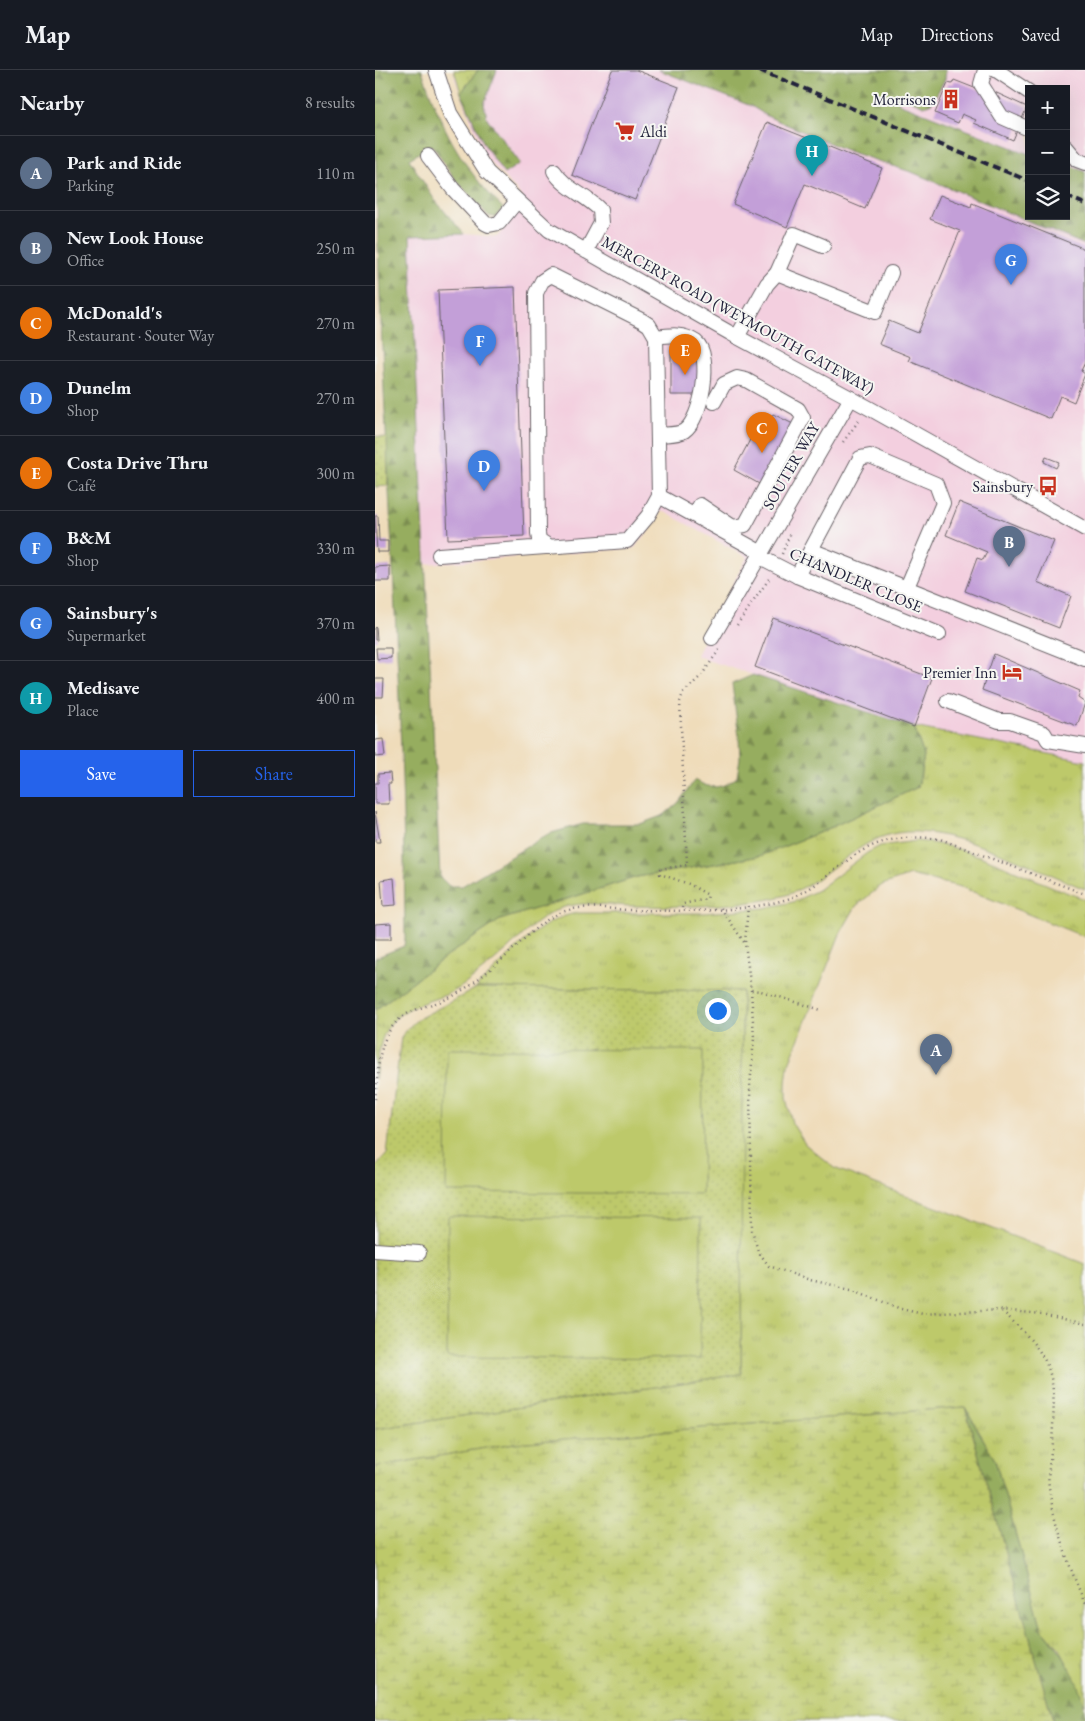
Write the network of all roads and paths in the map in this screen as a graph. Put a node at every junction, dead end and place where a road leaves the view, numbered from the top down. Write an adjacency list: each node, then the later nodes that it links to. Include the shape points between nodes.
1 (436, 70): 10 (street, MERCERY ROAD (WEYMOUTH GATEWAY), via 450,113 487,172)
2 (985, 70): 5 (street, via 981,84 1002,117)
3 (996, 70): 4 (street)
4 (1025, 89)
5 (1025, 127)
6 (1070, 152): 8 (street)
7 (428, 156): 10 (street, via 485,223 499,224)
8 (1085, 163)
9 (554, 171): 12 (street, via 560,181 600,210 601,223)
10 (517, 201): 12 (street, MERCERY ROAD (WEYMOUTH GATEWAY), via 549,230)
11 (823, 246): 13 (street, via 794,234)
12 (586, 251): 16 (street, MERCERY ROAD (WEYMOUTH GATEWAY))
13 (777, 273): 14 (street, via 875,312); 16 (street, via 767,284)
14 (891, 273)
15 (655, 337): 22 (street); 22 (street, via 684,336 697,343 703,356 701,403 689,426 681,432); 28 (street, via 643,321 558,277 546,277 539,286 536,293 538,533 539,540)
16 (737, 337): 19 (street, MERCERY ROAD (WEYMOUTH GATEWAY))
17 (1085, 365): 18 (path)
18 (1082, 371)
19 (851, 398): 21 (street, MERCERY ROAD (WEYMOUTH GATEWAY)); 31 (street, SOUTER WAY)
20 (714, 402): 25 (street, via 727,381 737,378 800,410 802,420 745,525 733,527)
21 (869, 408): 23 (path); 27 (street, MERCERY ROAD (WEYMOUTH GATEWAY))
22 (658, 435): 24 (street)
23 (841, 445)
24 (659, 496): 25 (street); 28 (street, via 648,516 627,541)
25 (698, 510): 31 (street)
26 (794, 524): 32 (path)
27 (1085, 529)
28 (550, 547): 30 (street)
29 (811, 550): 33 (street); 34 (street); 34 (street, via 860,458 871,456 936,484 943,504)
30 (439, 555)
31 (761, 555): 32 (street, CHANDLER CLOSE); 37 (street, SOUTER WAY)
32 (778, 566): 33 (street, CHANDLER CLOSE); 35 (path)
33 (797, 576): 36 (street, CHANDLER CLOSE)
34 (907, 587): 38 (street)
35 (736, 626)
36 (939, 634)
37 (716, 643): 44 (path, via 701,676 683,693 680,702 687,865 661,870 661,874 708,895 707,899 683,904)
38 (1085, 659)
39 (948, 701): 40 (street, via 999,721 1010,721 1044,733 1048,740)
40 (1085, 746)
41 (1085, 894): 42 (path, via 940,839 920,837 896,838 872,846 851,857 810,888 785,900)
42 (748, 906): 43 (path); 45 (path)
43 (721, 908): 44 (path); 45 (path)
44 (682, 909): 48 (path, via 580,908 560,912 544,920 471,984 453,996 408,1012 398,1020 383,1041)
45 (745, 943): 46 (path)
46 (751, 990): 47 (path); 51 (path, via 754,1037 749,1087 751,1230 758,1251 769,1266 923,1314)
47 (821, 1010)
48 (375, 1100)
49 (375, 1250): 50 (street)
50 (419, 1253)
51 (1001, 1310): 52 (path, via 1042,1314); 53 (path, via 1032,1339 1046,1360 1053,1384 1049,1486 1065,1556)
52 (1085, 1324)
53 (1085, 1604)

